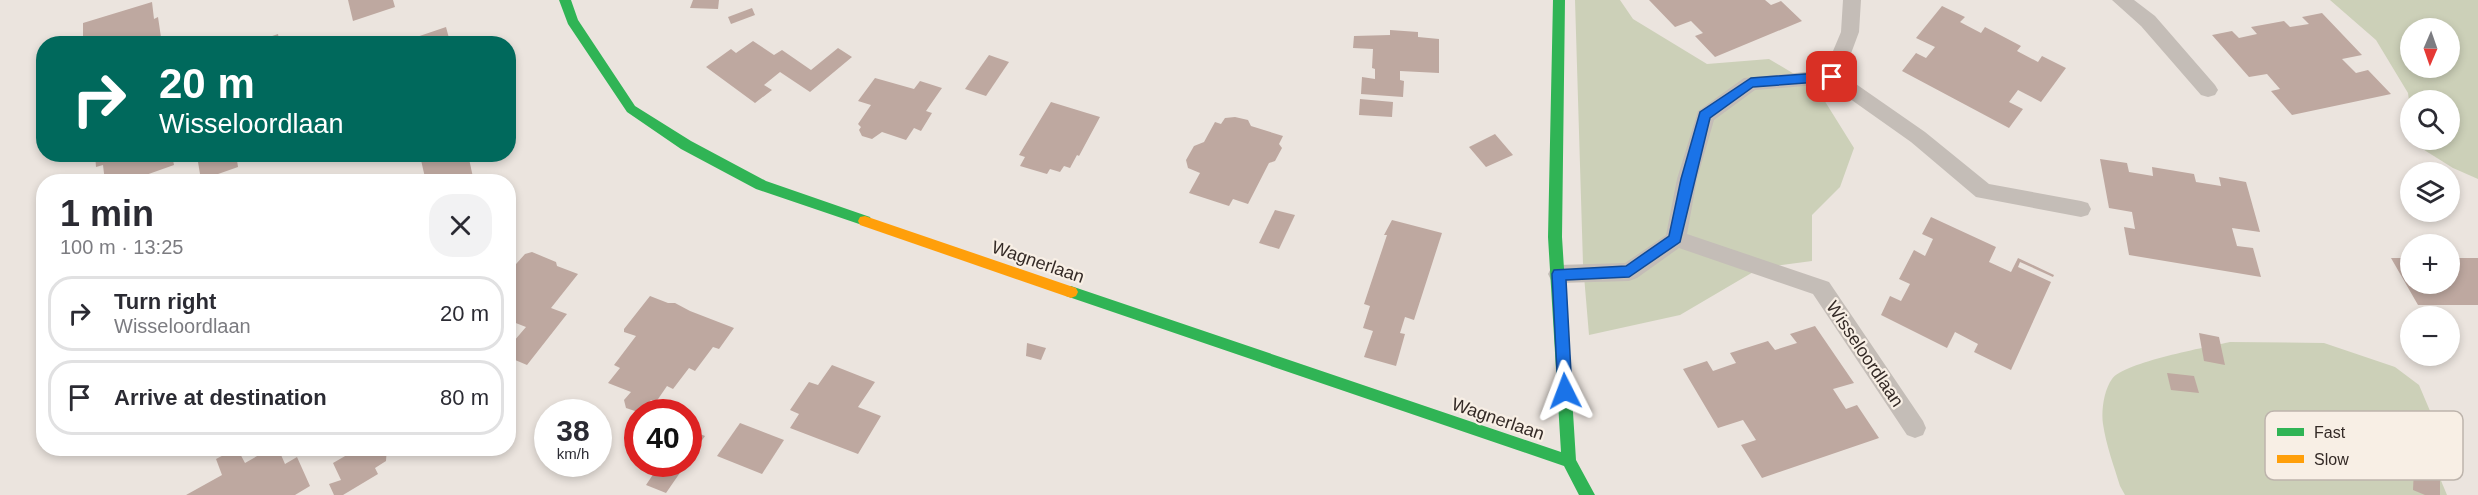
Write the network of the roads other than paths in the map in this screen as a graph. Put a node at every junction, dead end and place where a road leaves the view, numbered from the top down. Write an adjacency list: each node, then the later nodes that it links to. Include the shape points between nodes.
1 (565, 0): 11 (street, Wagnerlaan, via 572,21 631,109 686,145 760,184)
2 (1559, 0): 9 (street, via 1555,237)
3 (1852, 0): 5 (lane, via 1850,32)
4 (2121, 0): 6 (lane, via 2148,21)
5 (1832, 77): 7 (lane, via 1918,137 1983,191); 8 (lane, via 1751,83 1705,116)
6 (2208, 90)
7 (2081, 209)
8 (1676, 238): 9 (lane, via 1629,272); 10 (lane, Wisseloordlaan, via 1821,288)
9 (1559, 274): 11 (street)
10 (1915, 428)
11 (1569, 461): 12 (street)
12 (1587, 495)

